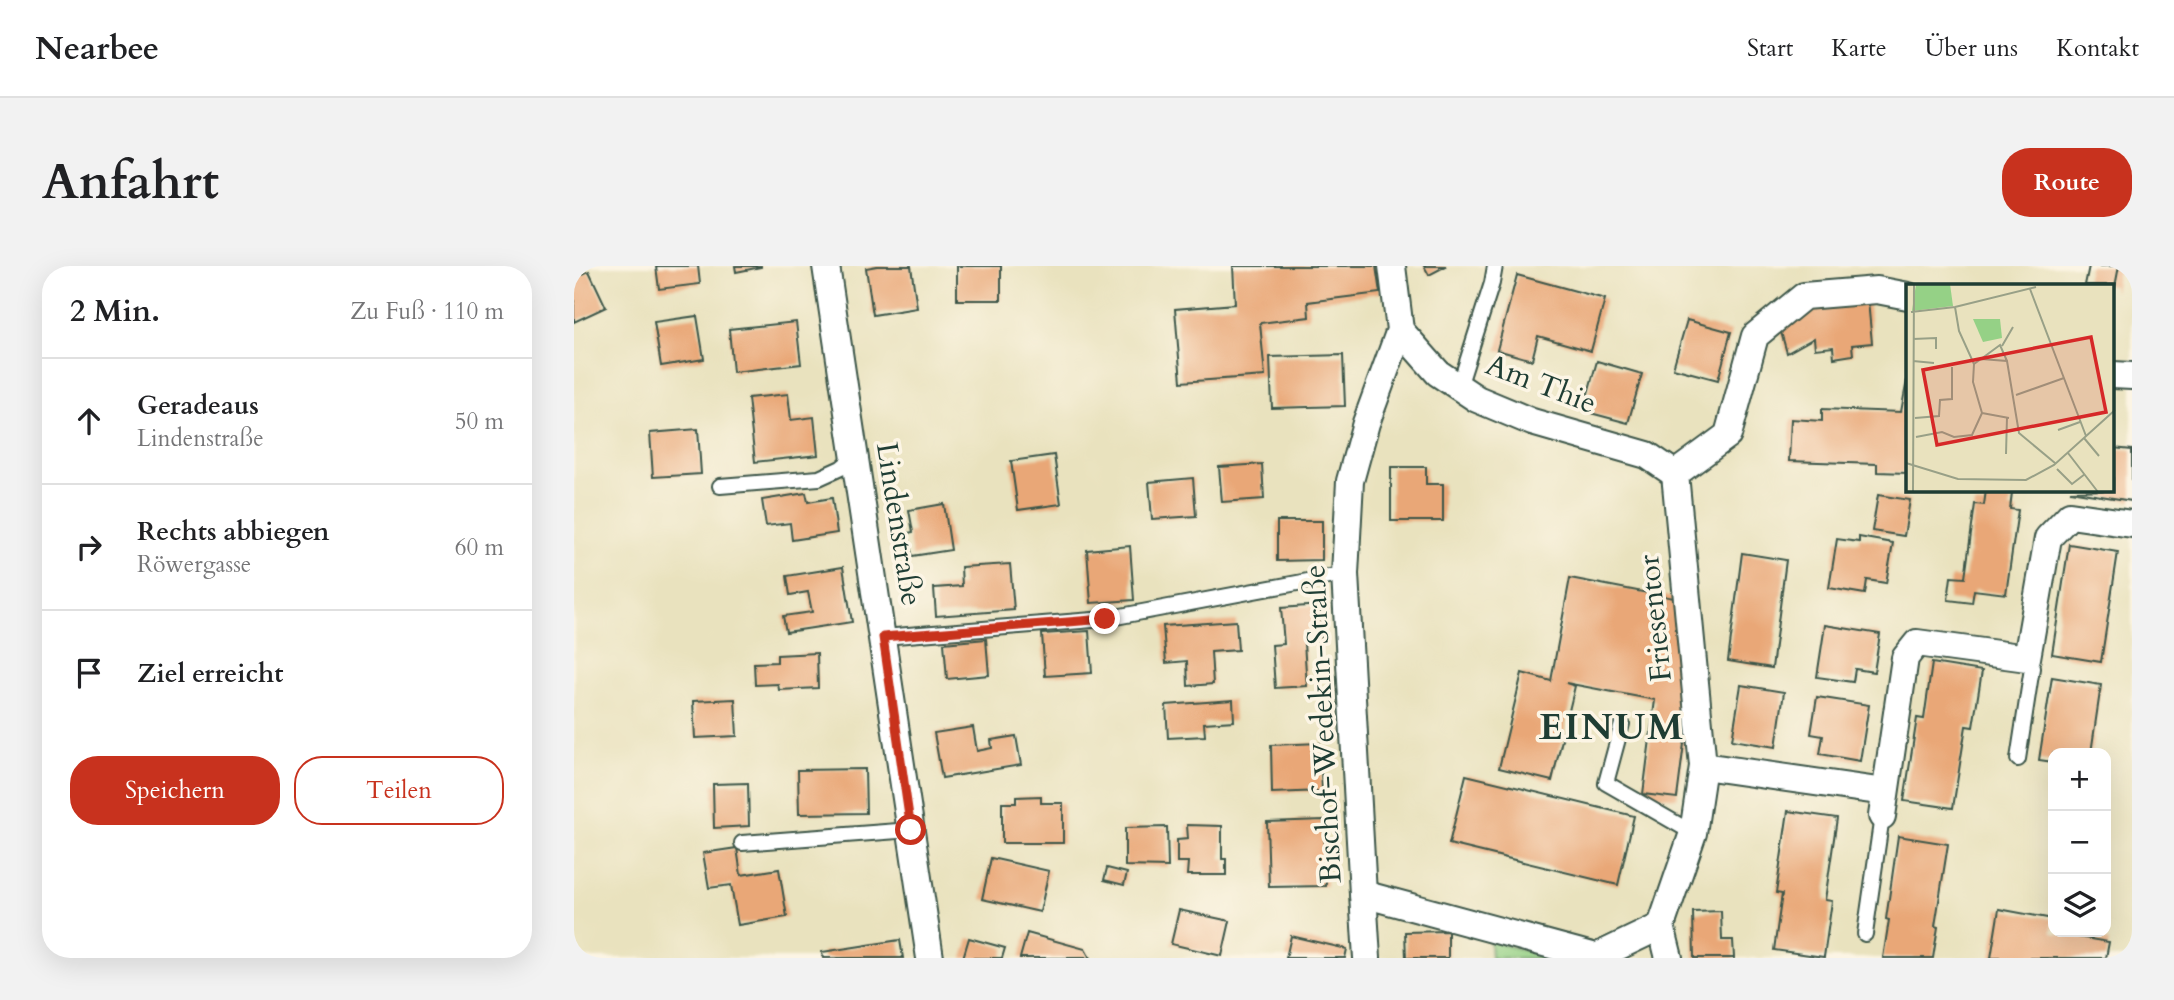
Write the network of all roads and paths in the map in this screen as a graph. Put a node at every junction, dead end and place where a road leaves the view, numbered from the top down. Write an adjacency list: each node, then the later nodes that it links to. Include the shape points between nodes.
1 (826, 266): 9 (street, Lindenstraße)
2 (1392, 266): 5 (street)
3 (1495, 266): 8 (lane)
4 (1906, 296): 10 (street, via 1877,290 1804,296 1755,336 1728,435)
5 (1400, 330): 8 (street, Am Thie, via 1438,373); 13 (street, Bischof-Wedekin-Straße, via 1350,481)
6 (2114, 375): 7 (street)
7 (2132, 376)
8 (1458, 387): 10 (street, Am Thie, via 1532,422 1647,455)
9 (854, 457): 11 (lane, via 819,478); 14 (street, Lindenstraße)
10 (1675, 474): 18 (street, Friesentor)
11 (720, 486)
12 (2132, 524): 15 (street, via 2070,515 2048,538)
13 (1345, 574): 14 (lane, via 1105,619); 23 (street, Bischof-Wedekin-Straße)
14 (883, 637): 20 (street, Lindenstraße)
15 (2027, 658): 17 (lane, via 2032,668); 19 (street, via 1917,643 1905,659)
16 (1622, 724): 21 (lane, via 1606,783)
17 (2018, 759)
18 (1703, 766): 19 (street); 21 (street, Friesentor)
19 (1884, 804): 25 (lane)
20 (911, 830): 22 (lane); 27 (street, Lindenstraße)
21 (1693, 833): 24 (street, Friesentor)
22 (743, 843)
23 (1363, 894): 26 (street, Bischof-Wedekin-Straße); 28 (street)
24 (1661, 926): 26 (street, Bischof-Wedekin-Straße); 29 (street)
25 (1866, 934)
26 (1595, 957)
27 (930, 958)
28 (1367, 958)
29 (1669, 958)

